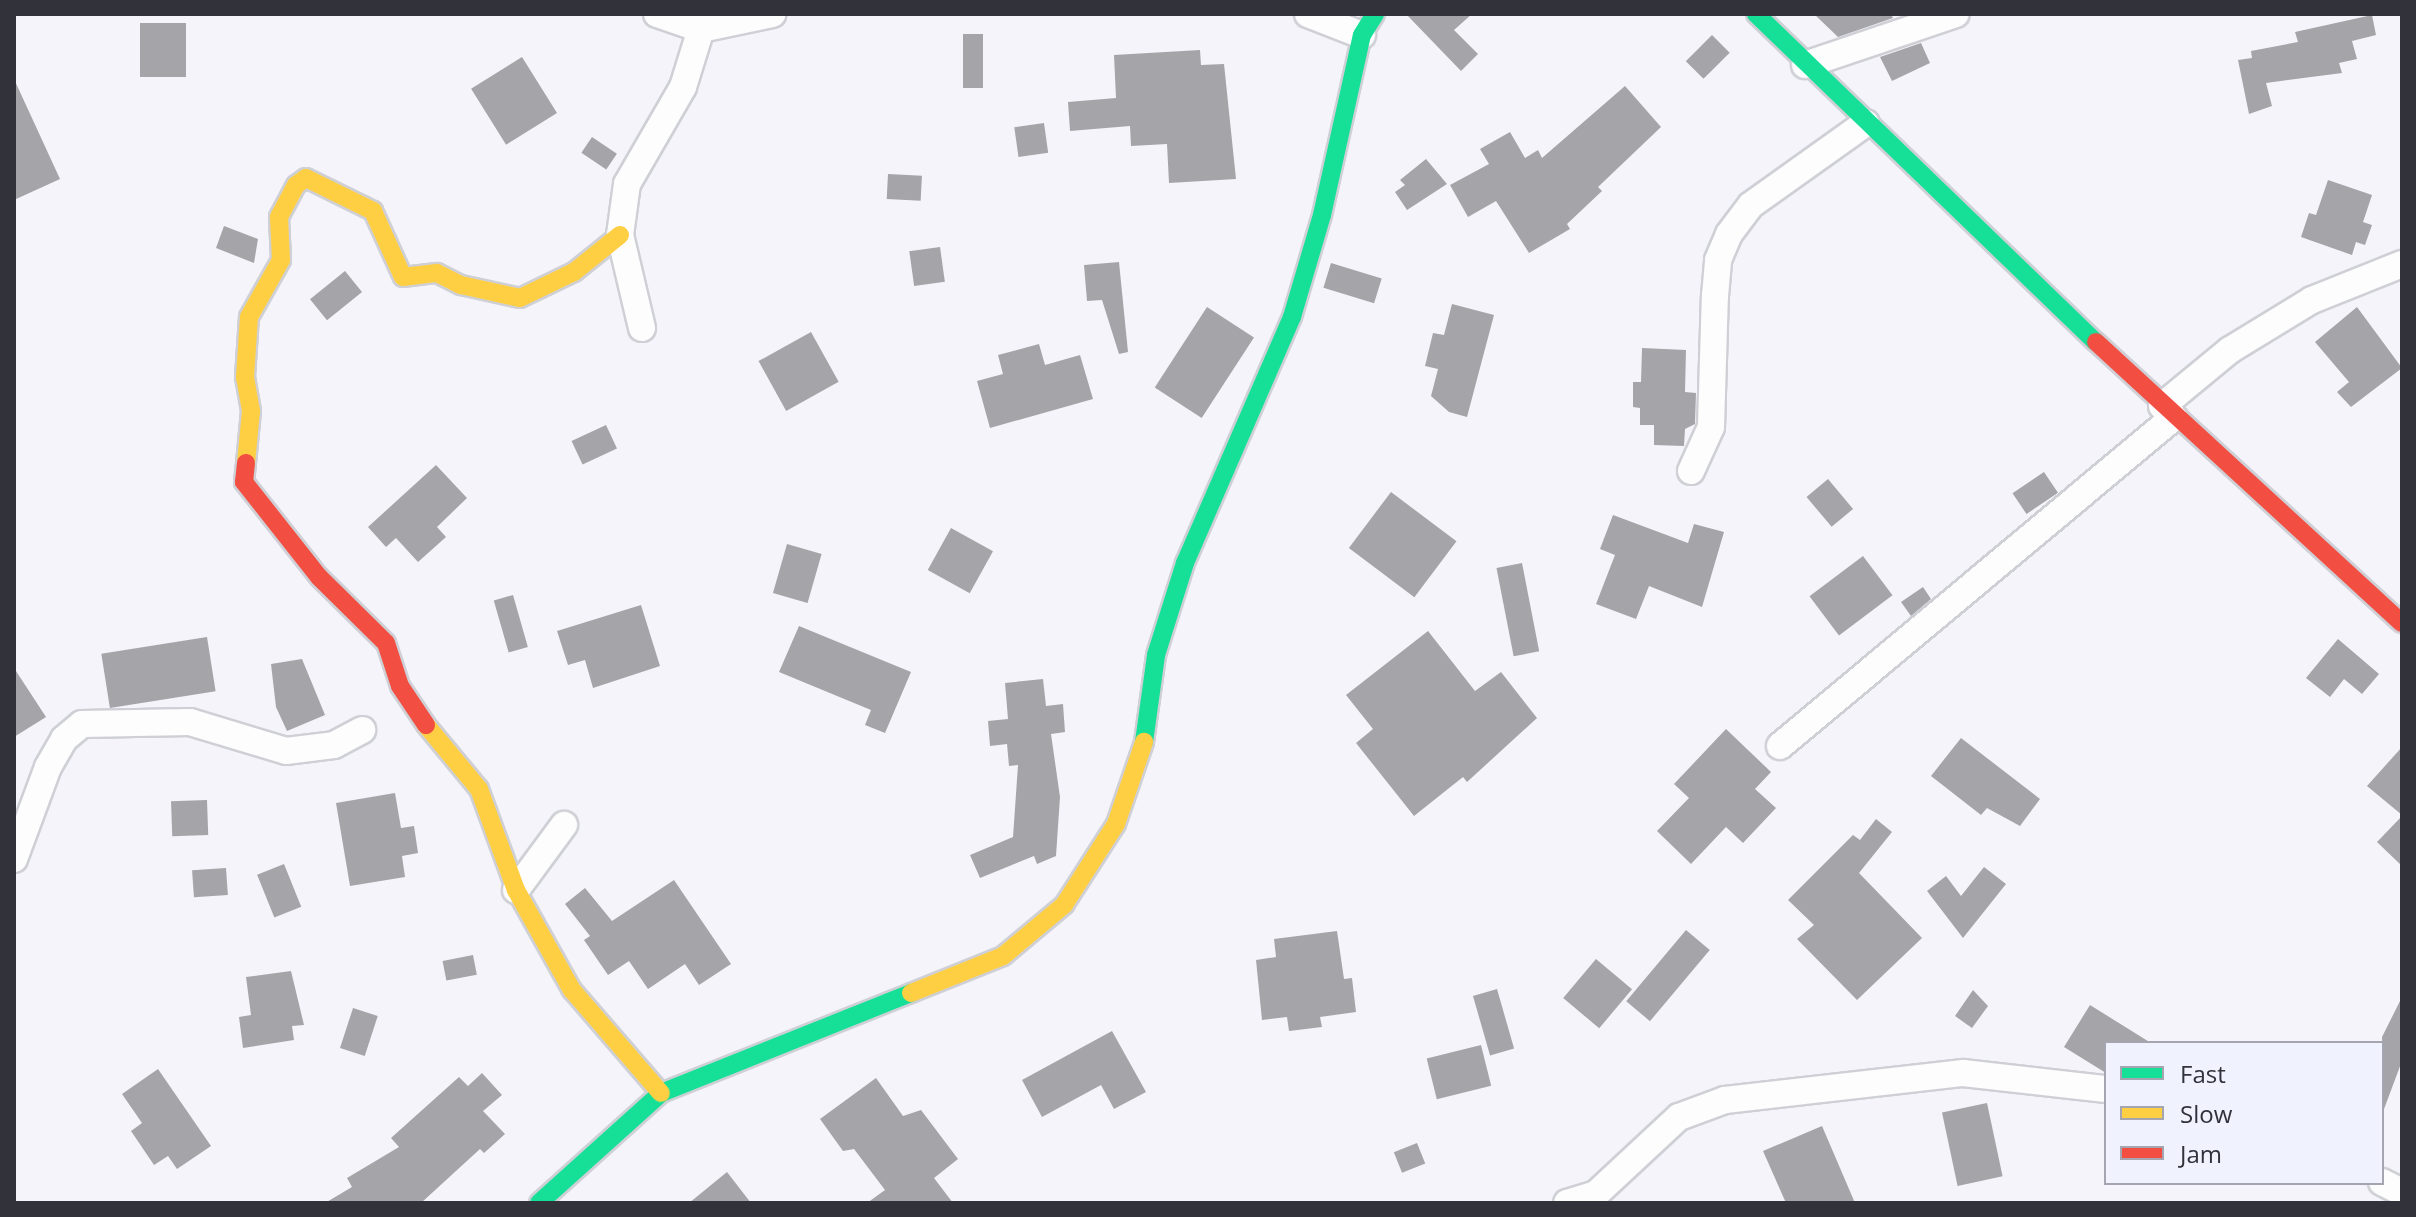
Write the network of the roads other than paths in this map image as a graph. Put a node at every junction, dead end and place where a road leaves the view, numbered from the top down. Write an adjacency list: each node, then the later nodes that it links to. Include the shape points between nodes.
1 (657, 14): 7 (street)
2 (772, 14): 7 (street)
3 (1308, 14): 6 (street)
4 (1756, 14): 8 (street)
5 (1956, 14): 8 (street)
6 (1368, 25): 22 (street, via 1292,317 1185,563 1156,655 1141,762 1116,824 1064,905 1003,956)
7 (701, 29): 10 (street, via 683,87 627,184)
8 (1805, 65): 9 (street)
9 (1866, 123): 13 (street); 14 (street, via 1751,205 1729,234 1718,260 1711,427)
10 (620, 235): 12 (street); 20 (street, via 574,272 528,299 461,285 437,273 410,279 398,272 373,211 306,178 288,195 279,217 281,260 249,317 245,377 251,411 244,482 319,577 386,643 400,686 438,743 479,789)
11 (2402, 264): 13 (street, via 2312,300 2230,350)
12 (642, 328)
13 (2168, 411): 15 (street); 17 (street)
14 (1691, 471)
15 (2402, 623)
16 (362, 730): 19 (street, via 334,745 286,751 190,722 82,724 64,739 48,767)
17 (1780, 746)
18 (564, 825): 20 (street)
19 (14, 859)
20 (516, 890): 22 (street, via 572,990)
21 (2104, 1089): 26 (street, via 1963,1073 1725,1100 1679,1117 1596,1194)
22 (661, 1093): 25 (street)
23 (2384, 1183): 24 (street)
24 (2402, 1192)
25 (539, 1203)
26 (1567, 1203)

